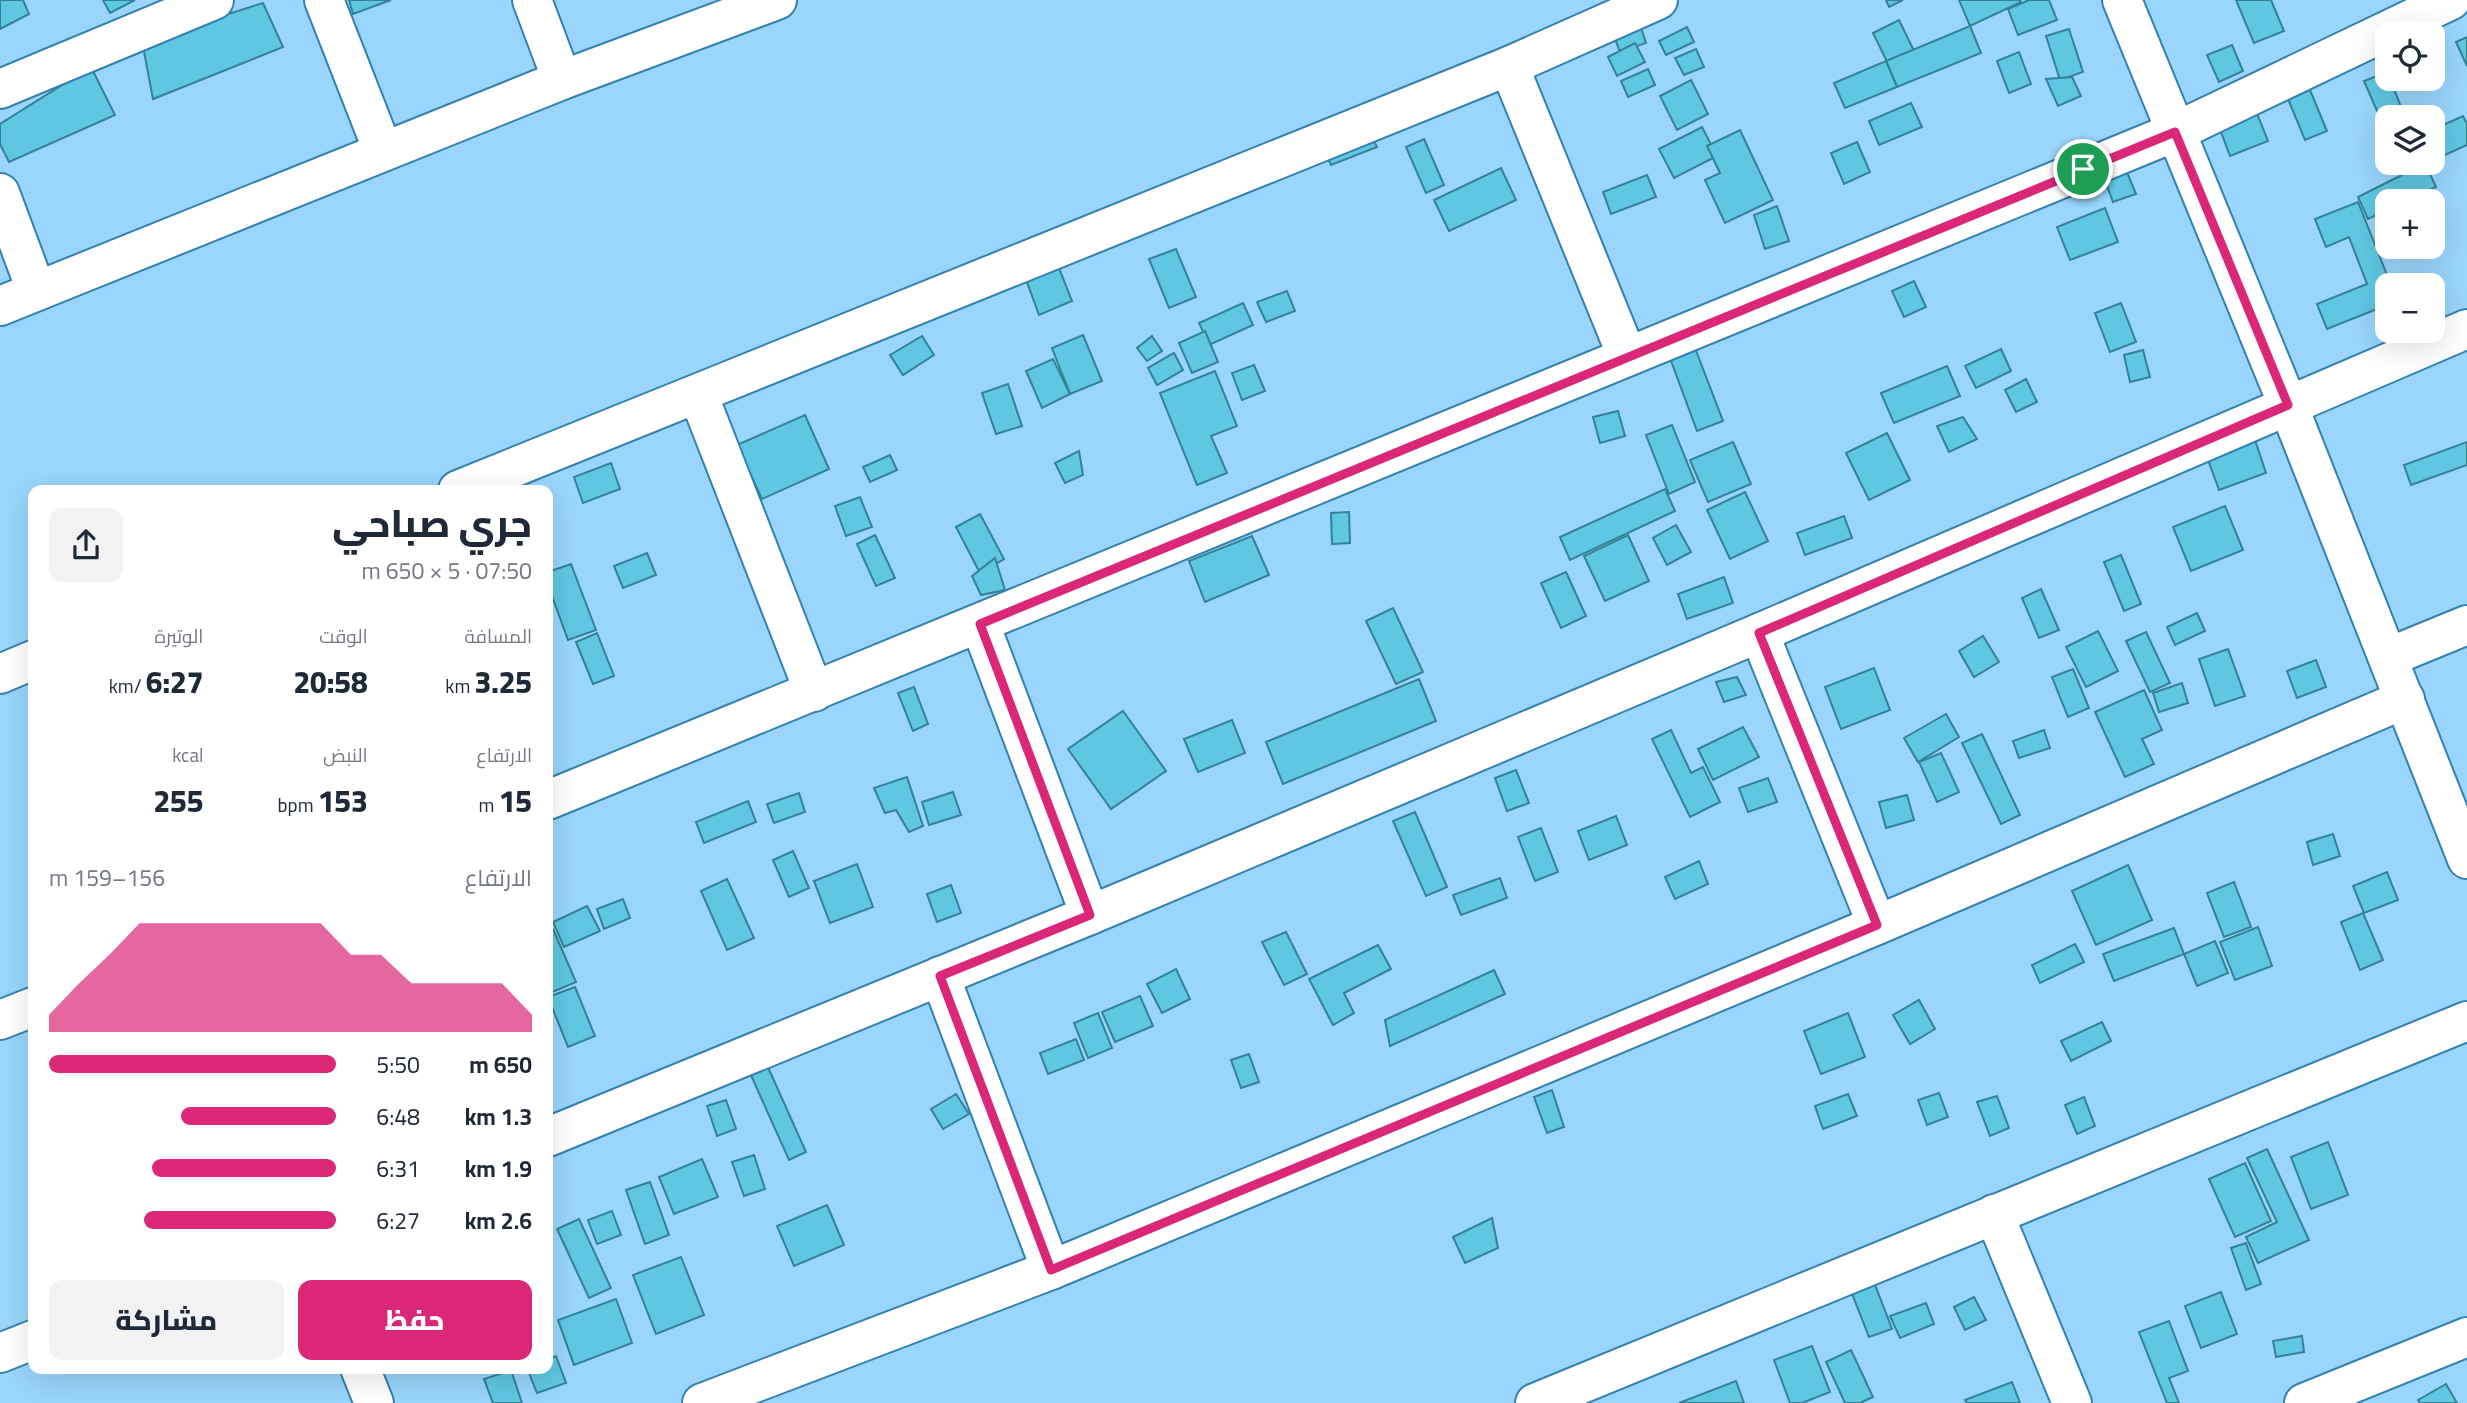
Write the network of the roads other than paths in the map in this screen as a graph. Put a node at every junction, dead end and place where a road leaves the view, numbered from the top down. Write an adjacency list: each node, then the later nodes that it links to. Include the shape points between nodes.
1 (214, 0): 10 (street)
2 (324, 0): 12 (street)
3 (532, 0): 9 (street)
4 (777, 0): 9 (street)
5 (1658, 0): 8 (street)
6 (2122, 0): 11 (street)
7 (2451, 0): 11 (street)
8 (1509, 66): 17 (street); 18 (street)
9 (562, 80): 12 (street)
10 (0, 89)
11 (2175, 132): 17 (street); 19 (street)
12 (383, 151): 14 (street)
13 (0, 193): 14 (street)
14 (37, 290): 15 (street)
15 (0, 306)
16 (2467, 329): 19 (street)
17 (1627, 356): 21 (street)
18 (698, 394): 20 (street); 27 (street)
19 (2288, 405): 23 (street); 24 (street)
20 (470, 485)
21 (980, 624): 27 (street); 31 (street)
22 (2467, 625): 24 (street)
23 (1759, 633): 31 (street); 32 (street)
24 (2389, 657): 28 (street)
25 (28, 662): 26 (street)
26 (0, 674)
27 (814, 692): 29 (street)
28 (2405, 699): 30 (street); 32 (street)
29 (553, 798)
30 (2467, 859)
31 (1090, 915): 33 (street)
32 (1877, 925): 39 (street)
33 (940, 976): 37 (street); 39 (street)
34 (28, 1009): 35 (street)
35 (0, 1020)
36 (2467, 1021): 38 (street)
37 (553, 1135)
38 (1994, 1214): 46 (street); 47 (street)
39 (1051, 1270): 45 (street)
40 (2467, 1337): 48 (street)
41 (28, 1342): 42 (street)
42 (0, 1353)
43 (362, 1374): 44 (street)
44 (374, 1403)
45 (702, 1403)
46 (1535, 1403)
47 (2073, 1403)
48 (2304, 1403)

